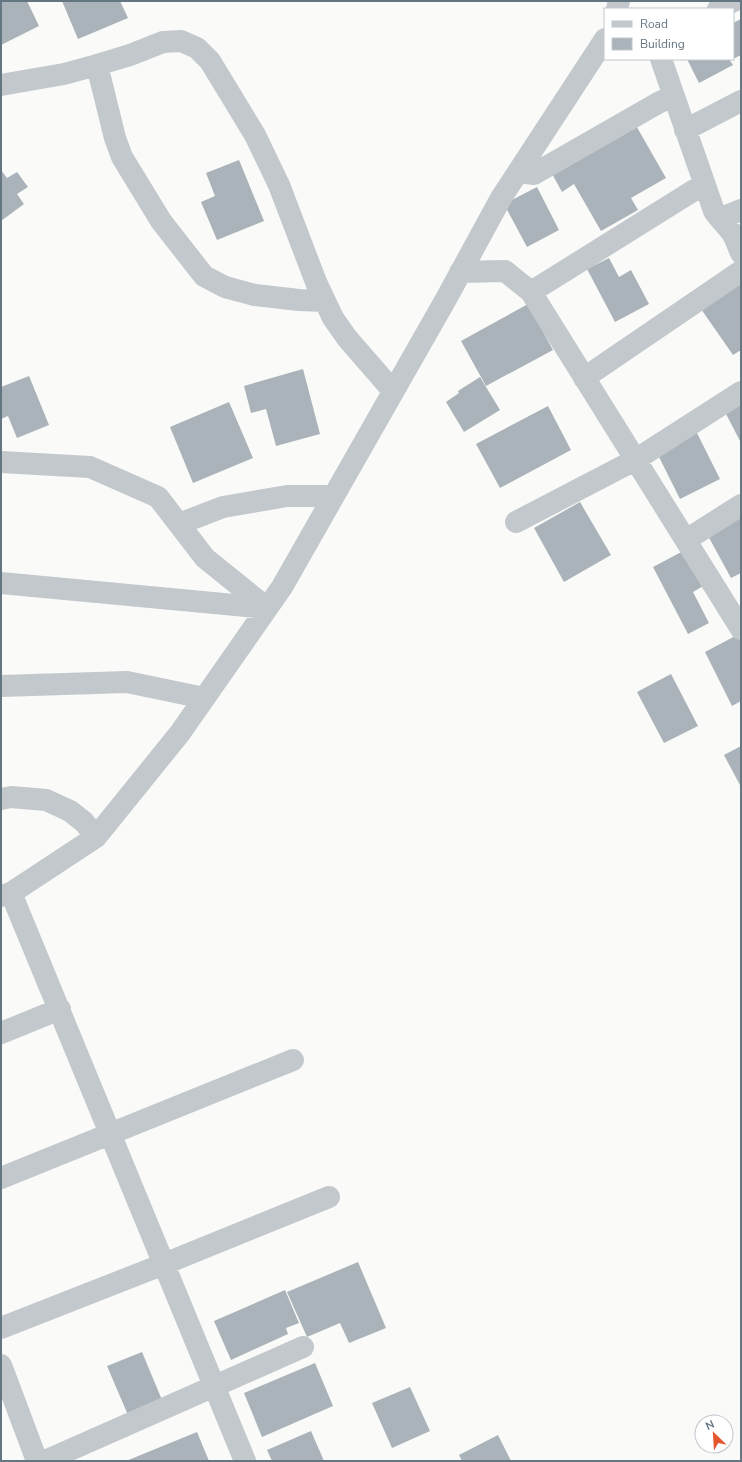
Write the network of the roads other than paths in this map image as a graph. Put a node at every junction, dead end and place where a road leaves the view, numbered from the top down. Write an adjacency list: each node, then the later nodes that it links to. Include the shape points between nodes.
1 (734, 1): 2 (street)
2 (720, 8)
3 (604, 40): 10 (street)
4 (661, 60): 7 (street)
5 (97, 65): 6 (street, via 64,74); 18 (street, via 122,157 161,221 204,276 225,287 255,295); 18 (street, via 172,41 190,44 204,54 255,135 280,186)
6 (1, 85)
7 (673, 96): 9 (street); 10 (street, via 534,174)
8 (741, 101): 9 (street)
9 (685, 130): 11 (street)
10 (518, 172): 15 (street, via 500,198)
11 (704, 184): 13 (street, via 714,211); 17 (street)
12 (741, 210): 13 (street, via 724,217)
13 (719, 215): 14 (street, via 732,233)
14 (741, 253)
15 (460, 272): 17 (street, via 505,271); 20 (street)
16 (741, 272): 19 (street)
17 (531, 292): 19 (street)
18 (324, 301): 20 (street, via 347,338)
19 (584, 378): 22 (street)
20 (393, 391): 24 (street)
21 (741, 392): 22 (street)
22 (635, 460): 26 (street); 28 (street)
23 (1, 462): 27 (street, via 90,467 158,497)
24 (333, 496): 27 (street, via 287,496 223,508); 30 (street, via 282,587)
25 (741, 506): 28 (street)
26 (516, 522)
27 (179, 524): 30 (street, via 205,558)
28 (686, 540): 31 (street)
29 (1, 583): 30 (street)
30 (267, 608): 33 (street)
31 (740, 626)
32 (1, 686): 33 (street, via 127,682)
33 (204, 698): 35 (street, via 180,733)
34 (1, 799): 35 (street, via 11,797 46,800 70,811 84,822)
35 (96, 837): 36 (street)
36 (6, 894): 37 (street)
37 (60, 1009): 38 (street); 40 (street)
38 (1, 1033)
39 (293, 1060): 40 (street)
40 (111, 1134): 41 (street); 43 (street)
41 (1, 1178)
42 (329, 1196): 43 (street)
43 (164, 1264): 44 (street); 47 (street)
44 (1, 1328)
45 (303, 1347): 47 (street)
46 (1, 1365): 48 (street)
47 (214, 1386): 50 (street); 51 (street)
48 (9, 1412): 49 (street)
49 (37, 1461)
50 (45, 1461)
51 (245, 1461)

